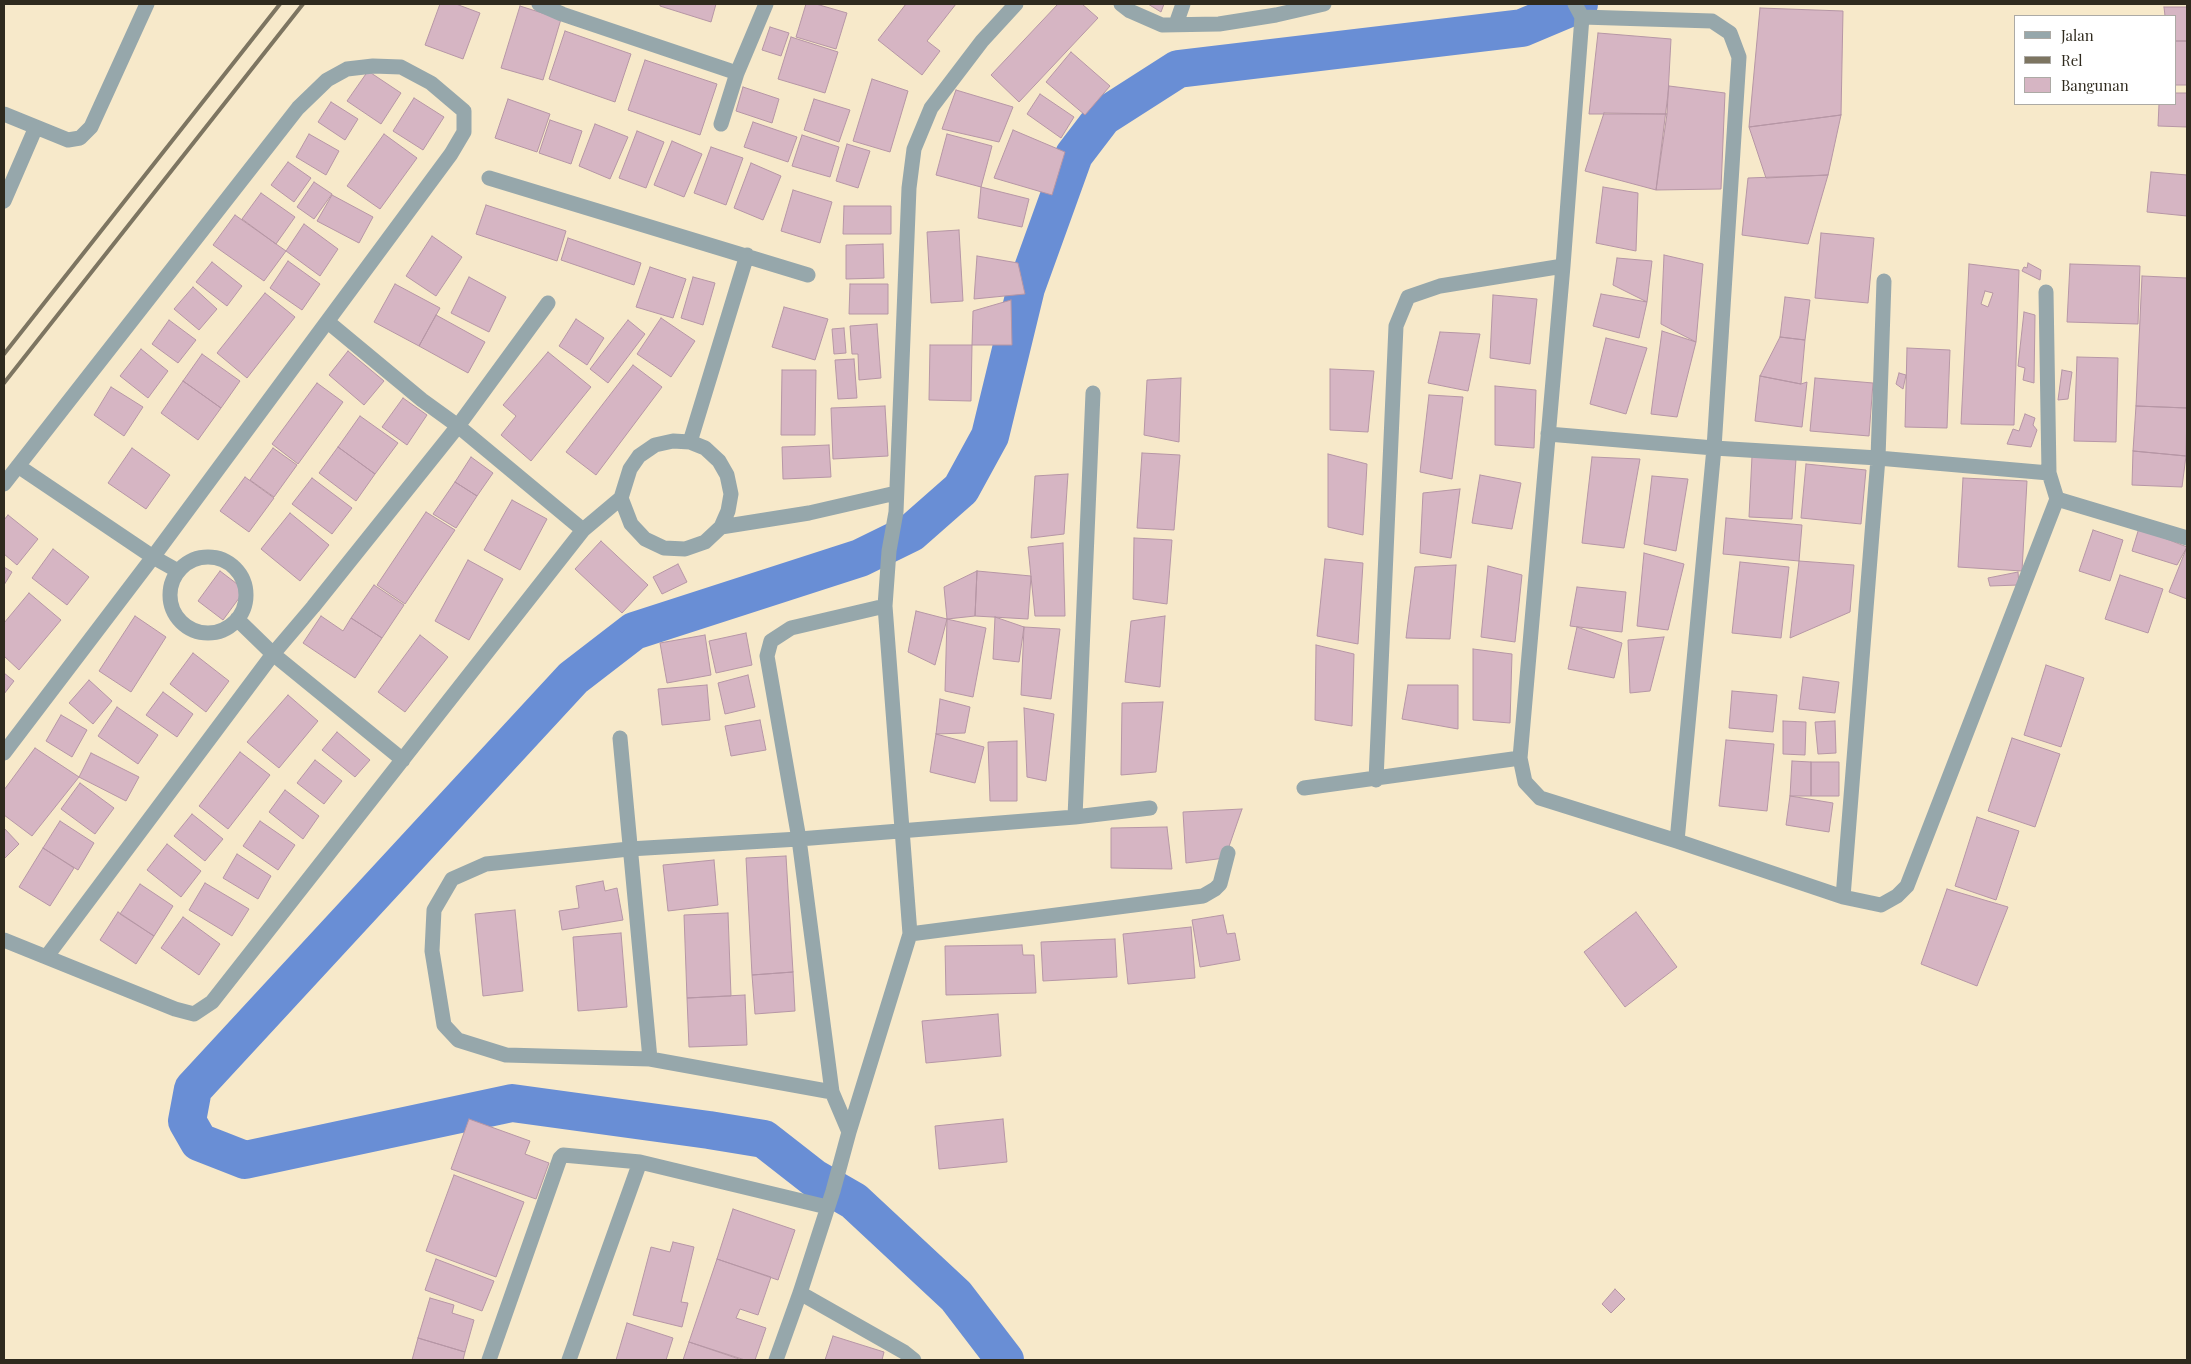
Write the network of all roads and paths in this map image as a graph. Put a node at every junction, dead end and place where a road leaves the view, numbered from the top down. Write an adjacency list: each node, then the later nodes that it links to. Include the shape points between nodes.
1 (147, 4): 13 (street, via 91,127 80,138 68,140)
2 (539, 4): 10 (street)
3 (766, 4): 10 (street)
4 (1016, 4): 32 (street, via 982,41 931,108 914,149 909,188)
5 (1121, 4): 9 (street, via 1162,25)
6 (1184, 4): 9 (street)
7 (1324, 4): 9 (street, via 1218,24)
8 (1578, 11): 17 (street); 27 (street, via 1712,21 1730,33 1739,57)
9 (1176, 24)
10 (737, 73): 12 (street)
11 (4, 114): 13 (street)
12 (721, 124)
13 (36, 126): 15 (street)
14 (489, 178): 16 (street)
15 (4, 201)
16 (747, 255): 18 (street); 26 (street)
17 (1563, 266): 25 (street); 47 (street, via 1440,286 1408,297 1396,326)
18 (808, 275)
19 (1884, 281): 28 (street)
20 (2046, 292): 30 (street)
21 (548, 303): 24 (street)
22 (328, 322): 24 (street); 29 (street, via 464,132 464,111 431,83 401,67 347,69 327,80 298,108); 38 (street)
23 (1093, 393): 50 (street)
24 (458, 426): 36 (street); 42 (street)
25 (1548, 434): 27 (street); 45 (street)
26 (690, 442): 33 (street, via 655,445 639,456 630,469); 35 (street, via 705,448 719,461 727,476 731,494 728,511)
27 (1714, 448): 28 (street); 53 (street)
28 (1878, 458): 30 (street); 56 (street)
29 (18, 466): 31 (street); 38 (street)
30 (2048, 473): 34 (street)
31 (4, 484)
32 (896, 493): 35 (street, via 809,513); 40 (street)
33 (621, 498): 35 (street, via 631,524 645,539 664,548 685,549 705,542); 36 (street)
34 (2057, 499): 37 (street); 56 (street, via 1907,886 1897,896 1881,904)
35 (720, 527)
36 (583, 530): 46 (street)
37 (2187, 538)
38 (153, 557): 39 (street); 44 (street)
39 (178, 571): 41 (street, via 171,585 170,600 175,614 185,625 198,632 213,633 227,628); 41 (street, via 203,557 218,558 231,564 246,589 245,605)
40 (885, 606): 51 (street); 52 (street, via 792,628 771,641 767,656)
41 (237, 619): 42 (street)
42 (274, 654): 46 (street); 59 (street)
43 (620, 738): 54 (street)
44 (4, 753)
45 (1520, 758): 47 (street); 53 (street, via 1525,782 1540,798)
46 (403, 760): 59 (street, via 212,1002 194,1014)
47 (1376, 780): 48 (street)
48 (1304, 788)
49 (1150, 808): 50 (street)
50 (1075, 817): 51 (street)
51 (902, 830): 52 (street); 57 (street)
52 (799, 839): 54 (street); 61 (street)
53 (1677, 841): 56 (street)
54 (629, 849): 60 (street); 60 (street, via 486,864 452,879 434,910 432,951 444,1025 458,1040 506,1056)
55 (1228, 853): 57 (street, via 1220,884 1203,896)
56 (1843, 897)
57 (910, 934): 62 (street)
58 (4, 940): 59 (street)
59 (47, 956)
60 (650, 1059): 61 (street)
61 (832, 1092): 62 (street)
62 (849, 1132): 64 (street)
63 (640, 1162): 64 (street); 66 (street, via 568,1154 561,1156); 67 (street)
64 (827, 1207): 65 (street)
65 (800, 1293): 68 (street); 69 (street)
66 (488, 1360)
67 (569, 1360)
68 (776, 1360)
69 (914, 1360)

